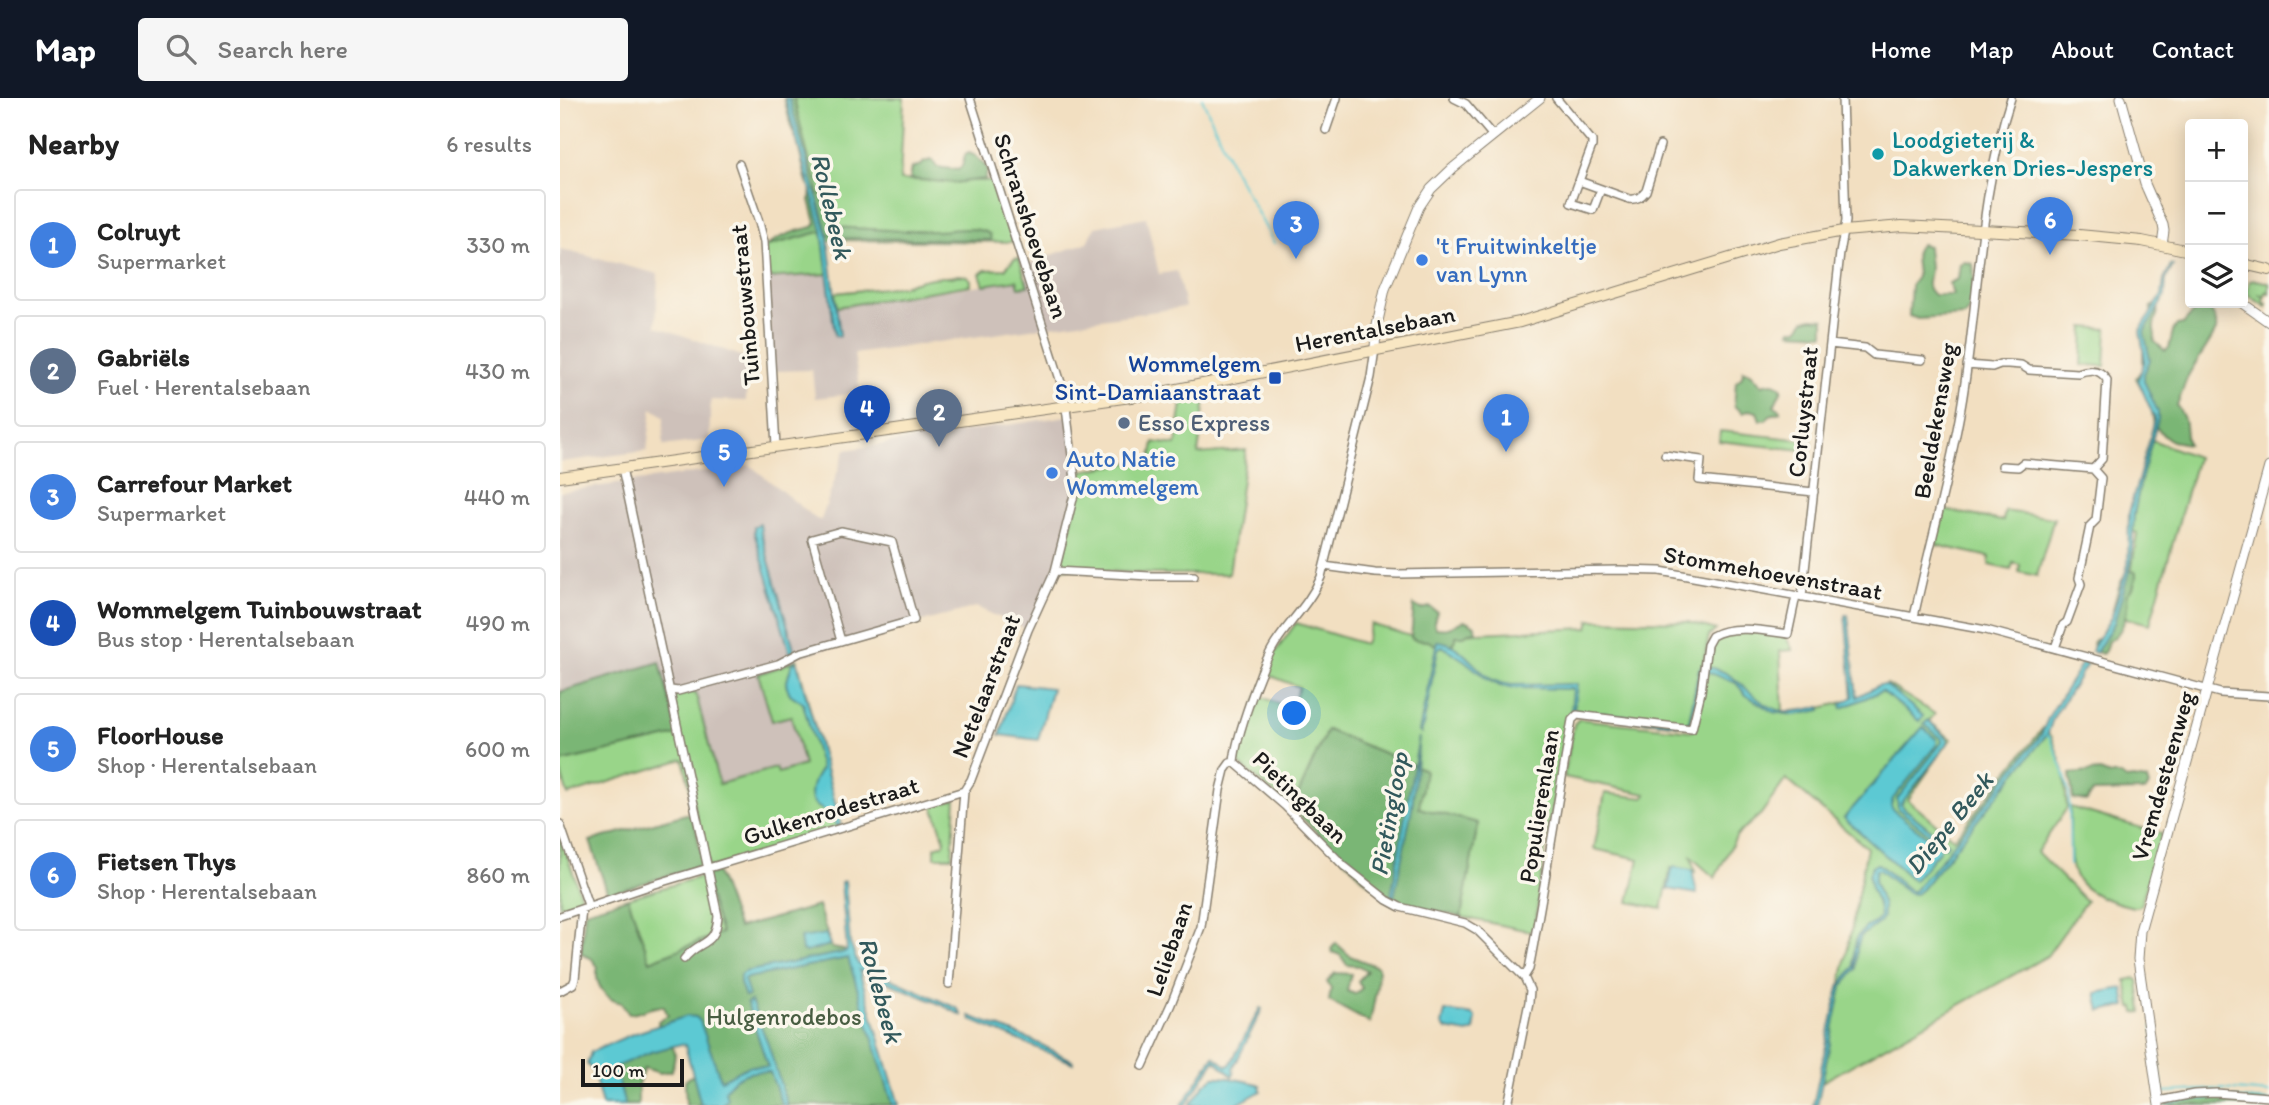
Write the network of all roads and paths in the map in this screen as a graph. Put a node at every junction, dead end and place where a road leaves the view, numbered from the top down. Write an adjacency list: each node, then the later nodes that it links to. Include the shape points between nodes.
1 (970, 98): 27 (street, Schranshoevebaan)
2 (1337, 98): 9 (street)
3 (1454, 98): 10 (street)
4 (1540, 98): 10 (street)
5 (1556, 98): 13 (street, via 1592,141)
6 (1842, 98): 16 (street, Corluystraat)
7 (2011, 98): 15 (street, Beeldekensweg, via 2000,132)
8 (2121, 98): 17 (street, via 2145,184 2163,225)
9 (1326, 130)
10 (1493, 136): 24 (street, via 1443,176 1419,207 1385,289)
11 (1660, 145): 14 (street, via 1642,196 1629,199)
12 (739, 164): 28 (street, Tuinbouwstraat, via 764,242)
13 (1579, 181): 14 (street); 14 (street, via 1572,203 1593,210)
14 (1601, 189)
15 (1983, 230): 16 (main road, Herentalsebaan, via 1902,226); 17 (main road, Herentalsebaan, via 2080,234); 26 (street, Beeldekensweg)
16 (1844, 231): 23 (street, Corluystraat); 24 (main road, Herentalsebaan, via 1767,247 1520,322)
17 (2162, 245): 18 (main road, Herentalsebaan)
18 (2185, 250)
19 (2248, 265): 20 (main road)
20 (2269, 270)
21 (2248, 307): 22 (street)
22 (2269, 322)
23 (1830, 344): 25 (street); 35 (street, Corluystraat)
24 (1375, 349): 27 (main road, Herentalsebaan, via 1152,394); 36 (street, Pietingbaan)
25 (1922, 360)
26 (1967, 365): 33 (street, via 2008,364 2029,370 2104,374 2102,459); 40 (street, Beeldekensweg)
27 (1065, 406): 28 (main road, Herentalsebaan); 37 (street, Netelaarstraat, via 1076,487)
28 (776, 446): 32 (main road, Herentalsebaan)
29 (1665, 455): 35 (street, via 1701,460 1699,480)
30 (2002, 466): 33 (street, via 2023,463)
31 (2269, 467): 43 (street, Vremdesteenweg)
32 (622, 468): 34 (main road, Herentalsebaan); 44 (street)
33 (2093, 469): 42 (street, via 2101,478 2096,520 2090,526 2081,584)
34 (560, 477)
35 (1814, 492): 39 (street, Corluystraat)
36 (1324, 565): 39 (street, Stommehoevenstraat, via 1375,573 1639,570); 46 (street, Pietingbaan, via 1310,598 1270,652)
37 (1055, 571): 38 (street); 47 (street, Netelaarstraat)
38 (1194, 576)
39 (1799, 596): 40 (street, Stommehoevenstraat); 53 (street, Populierenlaan, via 1788,634 1751,629 1712,636 1692,729 1577,716 1572,720 1539,920)
40 (1914, 617): 42 (street, Stommehoevenstraat)
41 (841, 641): 41 (street, via 914,620 892,542 841,531 812,539); 44 (street, via 778,664)
42 (2055, 648): 43 (street, Stommehoevenstraat)
43 (2207, 689): 45 (street, Stommehoevenstraat); 58 (street, Vremdesteenweg, via 2138,942)
44 (671, 690): 49 (street)
45 (2269, 696)
46 (1234, 762): 53 (street, Pietingbaan, via 1343,866 1387,900 1471,926); 56 (street, Leliebaan, via 1225,770 1220,790 1201,928)
47 (964, 791): 49 (street, Gulkenrodestraat); 54 (street, Netelaarstraat)
48 (560, 824): 50 (street)
49 (709, 868): 50 (street, Gulkenrodestraat); 52 (street, via 717,929)
50 (585, 907): 51 (street, Gulkenrodestraat); 55 (street, via 575,979)
51 (560, 916)
52 (684, 958)
53 (1524, 977): 59 (street, via 1529,1002)
54 (949, 984)
55 (560, 991)
56 (1143, 1066)
57 (2269, 1097): 58 (street, via 2194,1094)
58 (2158, 1103)
59 (1508, 1105)

